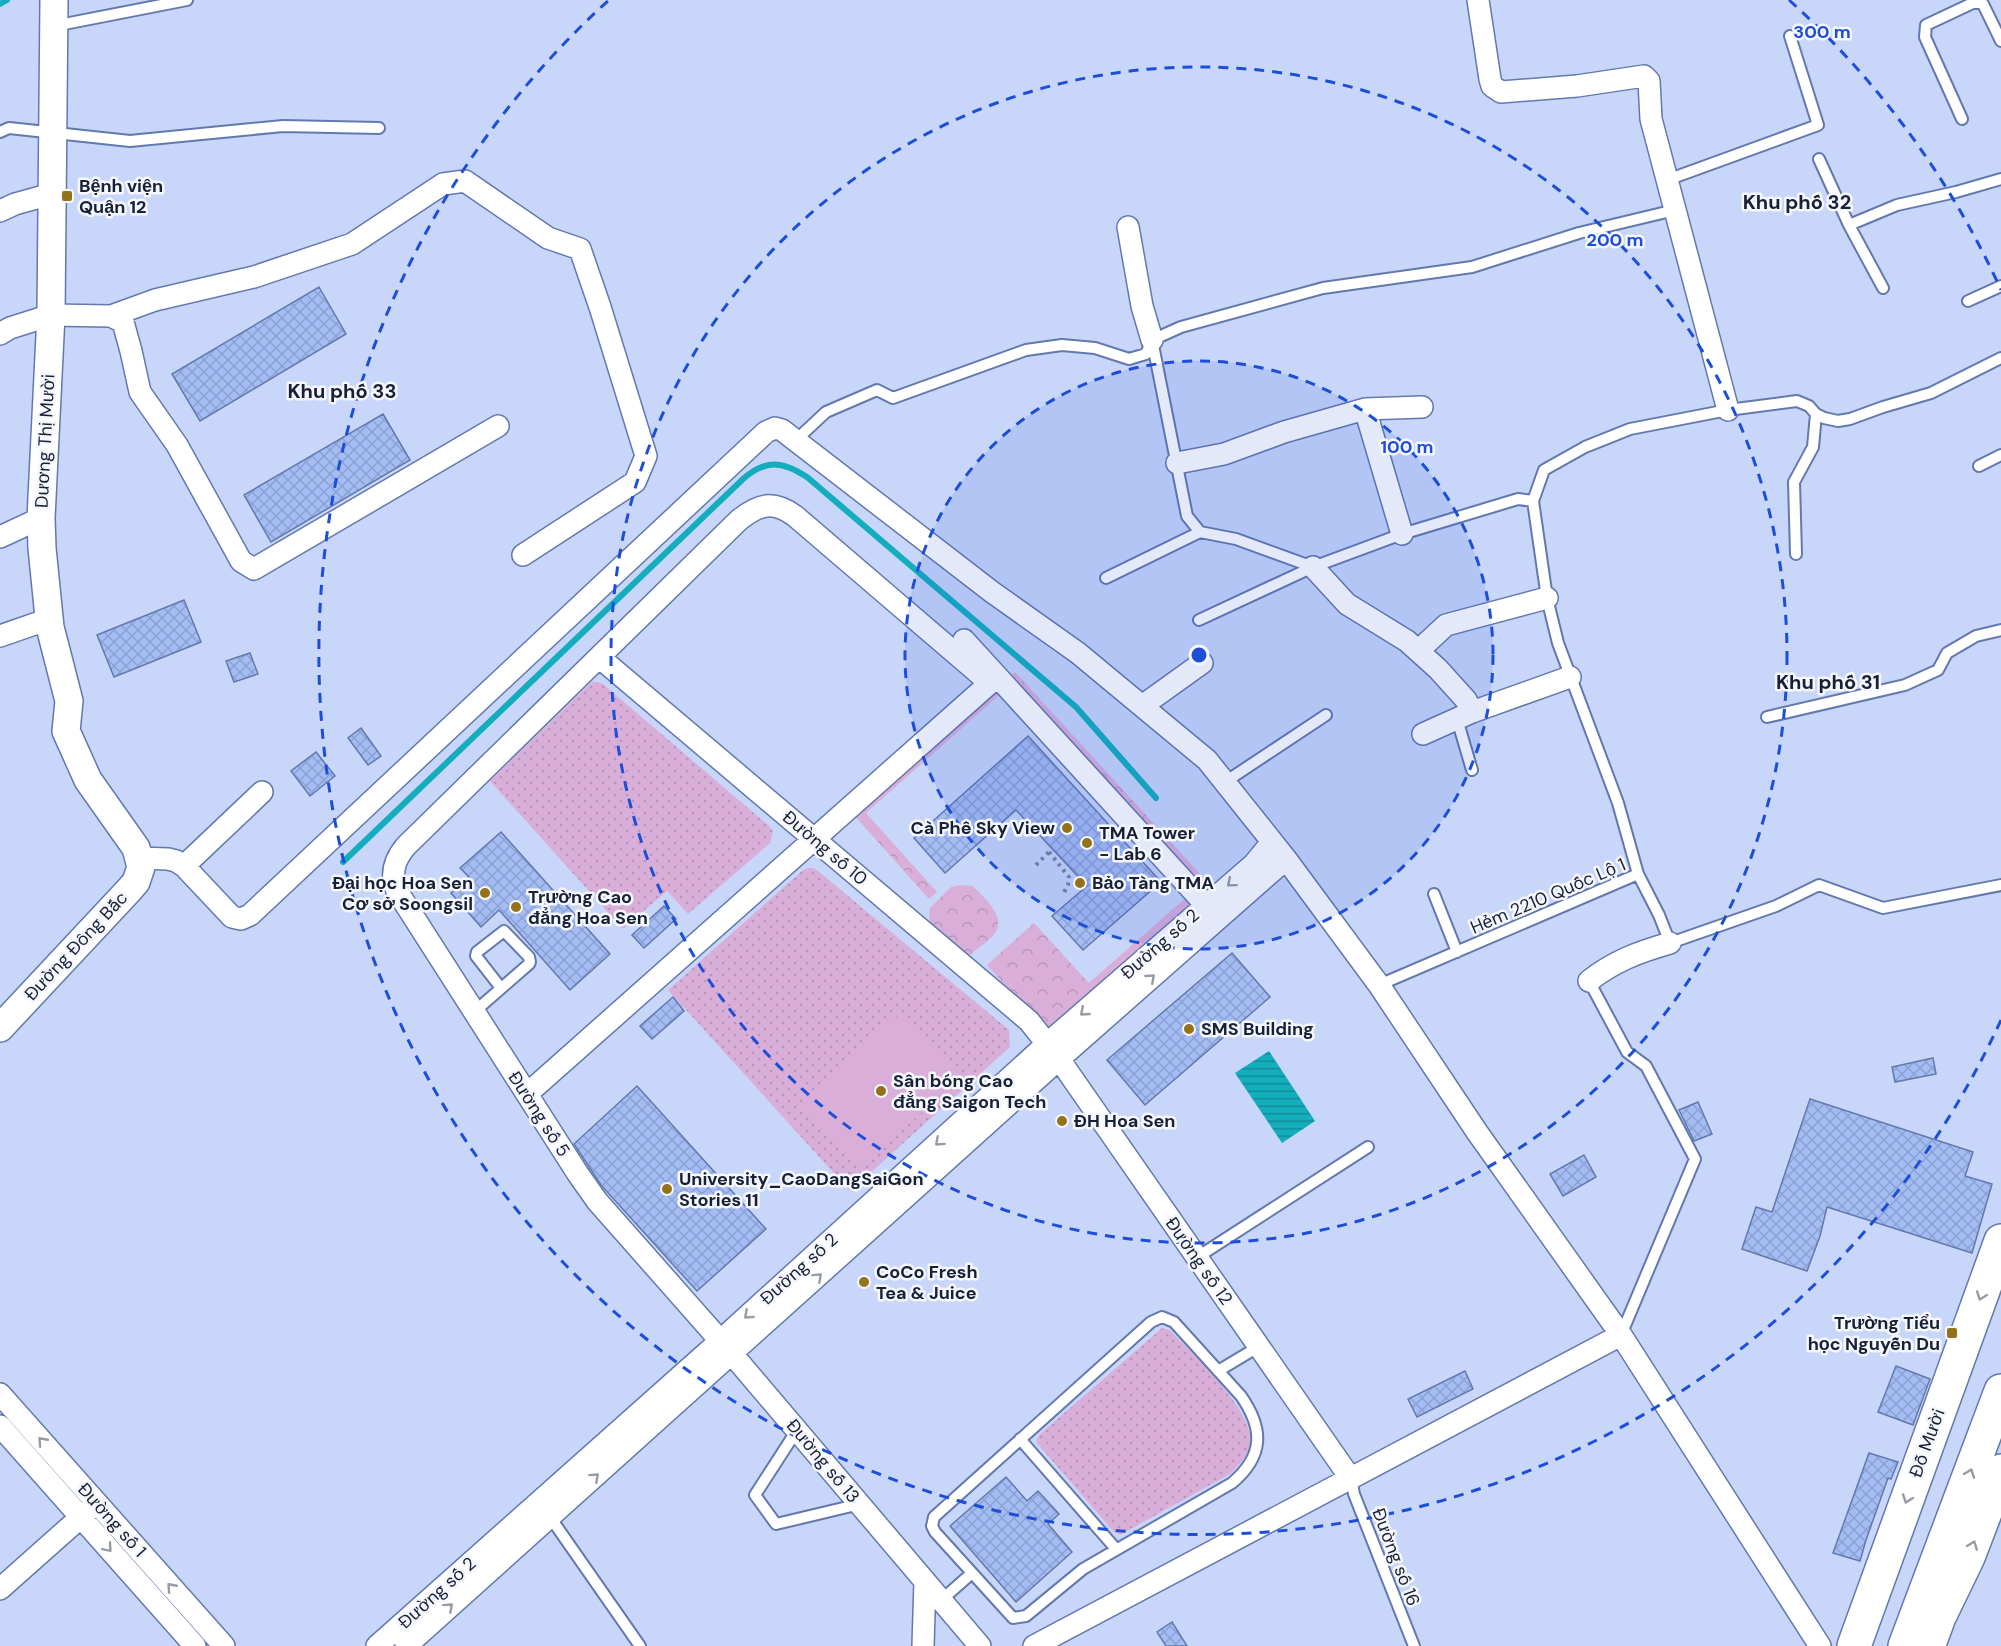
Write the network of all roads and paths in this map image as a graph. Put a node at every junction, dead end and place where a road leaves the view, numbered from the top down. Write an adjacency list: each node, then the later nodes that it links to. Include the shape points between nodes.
1 (187, 0): 3 (lane)
2 (1478, 0): 12 (street, via 1490,80 1501,92 1644,76 1649,81 1651,119)
3 (54, 10): 9 (street, Dương Thị Mười)
4 (1790, 36): 12 (lane, via 1818,125)
5 (2001, 41): 6 (lane, via 1983,4 1975,2 1926,25 1925,37)
6 (1962, 119)
7 (379, 128): 9 (lane, via 283,126 130,141)
8 (0, 132): 9 (lane, via 9,128)
9 (52, 133): 13 (street, Dương Thị Mười)
10 (1819, 159): 16 (lane)
11 (2001, 179): 16 (lane, via 1897,205)
12 (1668, 180): 14 (street)
13 (51, 194): 15 (street); 21 (street, Dương Thị Mười)
14 (1676, 210): 24 (lane, via 1579,233 1472,267 1323,288 1181,327); 28 (street)
15 (0, 211)
16 (1849, 225): 19 (lane)
17 (1128, 227): 24 (street)
18 (2001, 286): 20 (lane)
19 (1883, 288)
20 (1968, 301)
21 (51, 315): 22 (street); 23 (street); 36 (street, Dương Thị Mười)
22 (111, 316): 30 (street, via 123,322 140,392 177,446 242,561 254,569); 41 (street, via 155,300 254,277 352,244 443,184 465,181 548,238 580,249 646,456 634,482)
23 (0, 334)
24 (1152, 340): 31 (lane, via 1146,354 1129,359 1095,348 1062,345 1026,350 893,398 877,390 826,412); 33 (lane)
25 (2001, 358): 29 (lane, via 1931,393 1850,419 1838,421)
26 (1422, 407): 27 (street)
27 (1365, 409): 33 (street, via 1224,454); 38 (street)
28 (1728, 410): 29 (lane, via 1797,401); 35 (lane, via 1630,429 1585,447 1544,470)
29 (1816, 414): 40 (lane, via 1813,447 1794,482)
30 (498, 426)
31 (796, 440): 54 (street, via 992,592 1078,653); 67 (street, via 779,429 766,432 250,915 240,919 232,916)
32 (2001, 455): 34 (lane)
33 (1177, 463): 37 (lane, via 1187,516)
34 (1979, 466)
35 (1533, 501): 38 (lane, via 1518,499); 44 (lane)
36 (41, 518): 39 (street); 45 (street, Dương Thị Mười)
37 (1200, 532): 42 (lane, via 1236,539); 43 (lane)
38 (1402, 534): 42 (lane)
39 (0, 537)
40 (1796, 554)
41 (523, 555)
42 (1313, 567): 46 (lane); 50 (street, via 1347,604 1407,640)
43 (1106, 578)
44 (1547, 598): 50 (street, via 1446,625); 53 (lane)
45 (49, 619): 48 (street); 64 (street, Dương Thị Mười, via 69,701 66,731 88,780 132,840)
46 (1199, 620)
47 (2001, 630): 57 (lane, via 1976,636 1947,653 1938,670 1905,685)
48 (0, 636)
49 (964, 640): 72 (street)
50 (1418, 651): 56 (street, via 1466,700)
51 (599, 657): 62 (street, Đường số 10); 62 (street, via 739,520 755,509 773,506 795,516 990,683); 78 (street, Đường số 5, via 406,846 394,865 397,891)
52 (1202, 663): 54 (street)
53 (1570, 677): 56 (street); 68 (lane, via 1618,803)
54 (1142, 706): 60 (street, via 1207,759)
55 (1326, 715): 60 (lane)
56 (1464, 715): 58 (street); 59 (lane)
57 (1767, 717)
58 (1423, 734)
59 (1472, 770)
60 (1225, 782): 63 (street)
61 (262, 792): 67 (street)
62 (814, 839): 80 (street, Đường số 10, via 1022,1015); 81 (street)
63 (1272, 842): 65 (street); 72 (street, Đường số 2, one-way to 72)
64 (140, 858): 67 (street, via 168,859); 79 (street, Đường Đông Bắc, via 136,882)
65 (1286, 859): 72 (street, Đường số 2); 76 (street)
66 (1036, 864): 70 (path, via 1051,850 1069,877)
67 (184, 866)
68 (1638, 874): 73 (lane, Hẻm 2210 Quốc Lộ 1); 74 (lane, Hẻm 2210 Quốc Lộ 1)
69 (2001, 885): 73 (lane, via 1883,908 1819,885 1776,906)
70 (1063, 894)
71 (1434, 894): 74 (lane)
72 (1212, 911): 80 (street, Đường số 2)
73 (1670, 943): 75 (street, via 1606,967)
74 (1457, 952): 76 (lane, Hẻm 2210 Quốc Lộ 1)
75 (1589, 981): 86 (lane, via 1626,1052 1646,1066 1695,1159)
76 (1379, 985): 86 (street)
77 (501, 988): 77 (lane, via 531,959 504,931 476,956); 78 (lane)
78 (474, 1012): 81 (street, Đường số 5)
79 (0, 1028)
80 (1054, 1051): 84 (street, Đường số 12); 88 (street, Đường số 2)
81 (527, 1094): 88 (street, Đường số 5, via 597,1201)
82 (1368, 1147): 84 (lane)
83 (2001, 1241): 121 (highway, Đỗ Mười, one-way to 121)
84 (1196, 1258): 87 (street, Đường số 12)
85 (2001, 1306): 122 (highway, Đỗ Mười)
86 (1621, 1335): 96 (street); 120 (street)
87 (1258, 1347): 89 (lane); 96 (street, Đường số 12)
88 (726, 1348): 93 (street, Đường số 13); 100 (street, Đường số 2, one-way to 88); 113 (street, Đường số 2)
89 (1218, 1371): 94 (lane, via 1174,1322 1159,1318); 101 (lane, via 1253,1415 1258,1440 1253,1460 1232,1483)
90 (2001, 1390): 102 (highway, one-way to 90)
91 (0, 1394): 97 (street, Đường số 1, one-way to 91)
92 (0, 1426): 99 (street, Đường số 1)
93 (797, 1430): 98 (street, Đường số 13); 98 (lane, via 754,1495 776,1524)
94 (1020, 1440): 101 (lane); 103 (lane, via 932,1521 935,1532)
95 (2001, 1471): 110 (highway, one-way to 95)
96 (1351, 1479): 118 (street); 119 (lane, Đường số 16)
97 (97, 1503): 99 (street); 107 (street, Đường số 1, one-way to 97)
98 (860, 1504): 104 (street, Đường số 13)
99 (81, 1517): 105 (street); 109 (street, Đường số 1, one-way to 109)
100 (550, 1517): 114 (street, Đường số 2, one-way to 100); 115 (lane)
101 (1116, 1549): 103 (lane, via 1017,1619)
102 (1942, 1551): 110 (highway); 123 (highway)
103 (972, 1574): 106 (lane)
104 (925, 1581): 106 (street, Đường số 13); 108 (street)
105 (0, 1589)
106 (941, 1600): 108 (lane); 117 (street, Đường số 13)
107 (195, 1613): 109 (street); 112 (street, Đường số 1)
108 (924, 1615): 116 (street)
109 (179, 1628): 111 (street, Đường số 1)
110 (1936, 1636)
111 (195, 1646)
112 (224, 1646)
113 (377, 1646)
114 (406, 1646)
115 (640, 1646)
116 (923, 1646)
117 (980, 1646)
118 (1034, 1646)
119 (1414, 1646)
120 (1820, 1646)
121 (1854, 1646)
122 (1877, 1646)
123 (1905, 1646)

